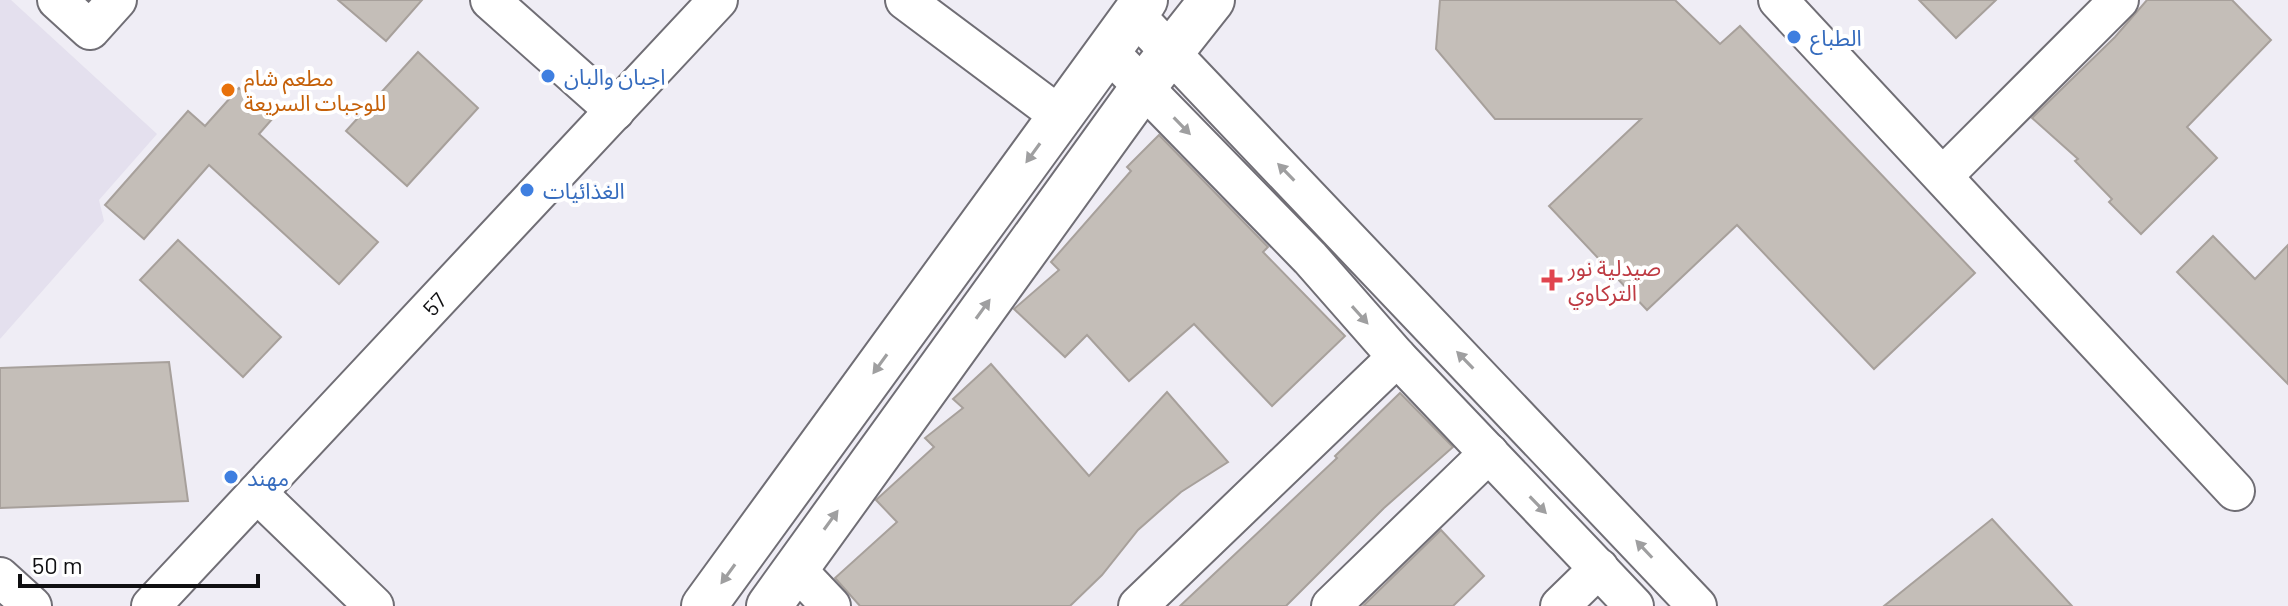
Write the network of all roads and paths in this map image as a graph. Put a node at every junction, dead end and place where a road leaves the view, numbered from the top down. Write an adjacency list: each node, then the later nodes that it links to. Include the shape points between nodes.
1 (57, 0): 2 (street, via 90,30)
2 (117, 0)
3 (490, 0): 13 (street)
4 (718, 0): 13 (street, 57)
5 (905, 0): 14 (street)
6 (1212, 0): 11 (main road)
7 (1778, 0): 15 (street)
8 (2119, 0): 15 (street)
9 (1140, 7): 10 (main road); 11 (street)
10 (1108, 51): 12 (street); 14 (main road)
11 (1172, 52): 12 (main road); 33 (street, one-way to 11)
12 (1144, 86): 16 (street, one-way to 16); 21 (main road, one-way to 12)
13 (615, 111): 19 (street, 57)
14 (1060, 116): 26 (main road, one-way to 26)
15 (1944, 175): 18 (street)
16 (1397, 357): 17 (street); 29 (street)
17 (1489, 453): 20 (street, one-way to 20); 30 (street)
18 (2235, 491)
19 (257, 493): 24 (street, 57); 25 (street)
20 (1599, 568): 31 (street); 32 (street)
21 (796, 569): 27 (main road); 28 (street)
22 (0, 577): 23 (street)
23 (32, 606)
24 (151, 606)
25 (374, 606)
26 (704, 606)
27 (769, 606)
28 (831, 606)
29 (1138, 606)
30 (1331, 606)
31 (1560, 606)
32 (1634, 606)
33 (1697, 606)

